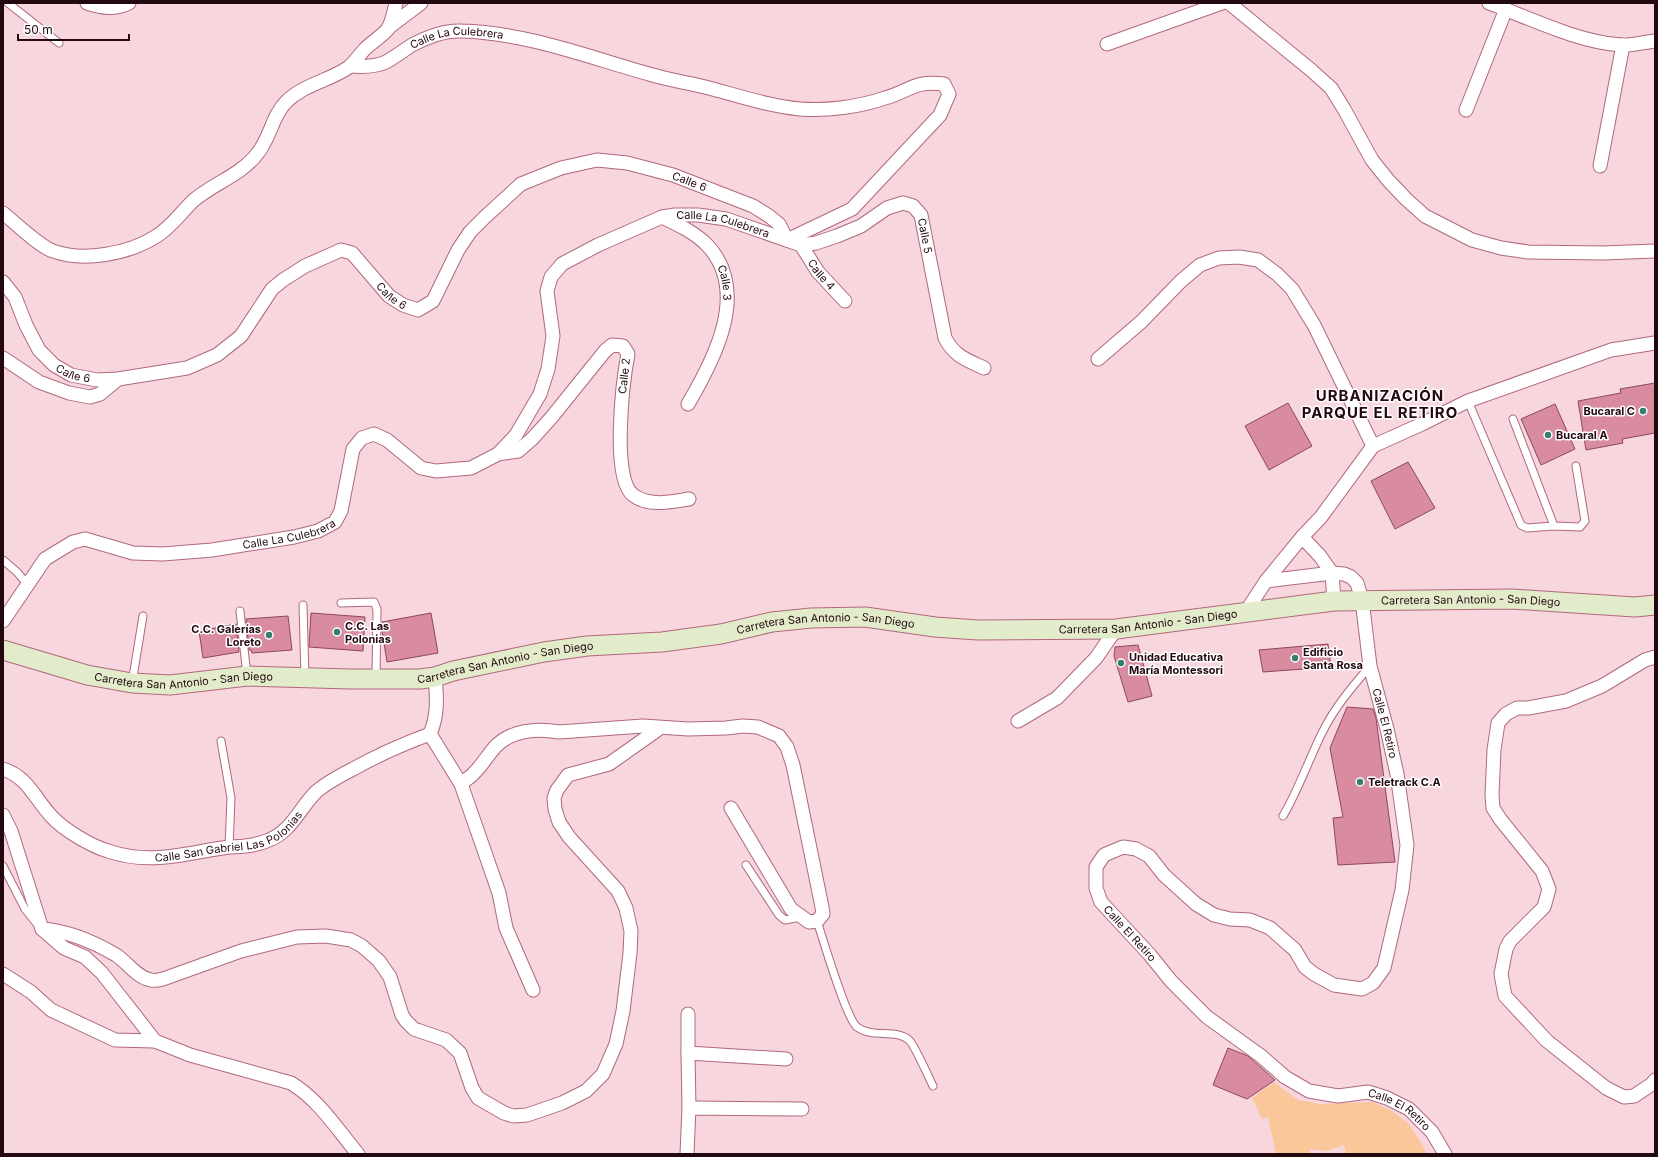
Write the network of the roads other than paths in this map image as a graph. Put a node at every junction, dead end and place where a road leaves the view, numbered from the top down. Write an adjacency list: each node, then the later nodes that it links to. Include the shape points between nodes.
1 (8, 3): 12 (lane)
2 (88, 3): 3 (street, via 102,8 118,8)
3 (129, 3)
4 (396, 3): 10 (street)
5 (421, 3): 10 (street)
6 (1222, 3): 13 (street)
7 (1229, 3): 22 (street, via 1331,88 1372,160 1388,180 1425,216 1472,240 1508,249 1528,252)
8 (1489, 3): 9 (street)
9 (1506, 9): 14 (street, via 1567,32 1601,42); 16 (street)
10 (388, 28): 15 (street, via 364,49)
11 (1655, 41): 14 (street)
12 (59, 43)
13 (1107, 44)
14 (1623, 45): 17 (street)
15 (350, 66): 18 (street, via 295,94 284,103 258,154 245,168 213,186 156,237 129,250 105,255 71,255 52,251); 20 (street, Calle La Culebrera, via 367,67 386,62 414,45 440,34 460,31 488,33 580,52 651,74 769,104 800,109 857,105 886,98 916,84 944,84 949,94 940,115 852,209)
16 (1466, 110)
17 (1600, 166)
18 (3, 213)
19 (662, 217): 20 (street, Calle La Culebrera, via 698,215 726,219); 31 (street, Calle 3, via 708,246 723,268 727,284 724,324 713,356); 34 (street, Calle La Culebrera, via 562,264 551,277 547,291 554,336 548,369 540,394 516,435)
20 (787, 240): 21 (street); 29 (street, Calle 6, via 779,224 753,206 673,175 627,163 597,160 561,168 521,184 485,217 458,250 433,301 418,310 403,305 389,296 352,254 341,250 305,266 272,289 240,336 217,355 187,368)
21 (801, 244): 24 (street, Calle 4, via 818,272); 28 (street, Calle 5, via 816,243 861,226 887,208 903,203 913,206 921,215 945,338 959,356)
22 (1655, 251)
23 (3, 282): 29 (street, Calle 6, via 15,297 38,350 54,365 71,375 97,380)
24 (845, 301)
25 (1655, 343): 30 (street, via 1611,350)
26 (3, 358): 29 (street, via 39,382 69,393 90,397 100,394)
27 (1098, 359): 33 (street, via 1200,265 1219,258 1239,257 1258,260 1292,289 1314,325)
28 (984, 368)
29 (118, 379)
30 (1468, 401): 33 (street); 37 (lane, via 1521,525 1527,528)
31 (688, 404)
32 (1513, 419): 37 (lane)
33 (1374, 446): 38 (street, via 1321,517)
34 (498, 454): 36 (street, Calle 2, via 518,450 532,439 605,351 612,345 623,346 628,354 619,424 624,483 632,494 646,502 663,503); 42 (street, Calle La Culebrera, via 471,468 436,471 421,468 387,440 374,434 362,438 353,449 340,511 335,522 318,531 212,550 163,554 133,552 85,539 73,542 45,559)
35 (1576, 466): 37 (lane, via 1585,521 1580,527)
36 (689, 499)
37 (1554, 526)
38 (1302, 537): 40 (street); 41 (street)
39 (3, 560): 42 (lane)
40 (1332, 573): 41 (street); 43 (street, Calle El Retiro, via 1351,577 1357,583); 44 (street)
41 (1266, 581): 49 (street)
42 (28, 584): 51 (street, Calle La Culebrera)
43 (1362, 600): 44 (street, Carretera San Antonio - San Diego); 47 (street, Carretera San Antonio - San Diego, via 1512,598 1635,607); 55 (street, Calle El Retiro)
44 (1334, 601): 49 (street, Carretera San Antonio - San Diego)
45 (341, 603): 59 (lane, via 374,602 377,609)
46 (303, 605): 58 (lane)
47 (1655, 605)
48 (240, 611): 56 (lane)
49 (1245, 613): 52 (street, Carretera San Antonio - San Diego)
50 (143, 616): 60 (lane)
51 (3, 621)
52 (1116, 628): 57 (street, Carretera San Antonio - San Diego, via 978,630 865,617 811,618 772,622 721,634 662,642 587,646 544,652); 61 (street, via 1096,658 1057,698)
53 (3, 650): 60 (street, Carretera San Antonio - San Diego, via 87,675)
54 (1655, 657): 82 (street, via 1645,660 1602,686 1566,701 1517,708 1506,714 1498,723 1492,787 1493,808 1542,871 1549,890 1544,907 1510,941 1506,949 1501,974 1505,996 1547,1042 1606,1088 1624,1097 1634,1096)
55 (1370, 666): 69 (lane, via 1344,698 1322,732 1295,796); 88 (street, Calle El Retiro, via 1397,774 1407,845 1402,890 1384,968 1373,983 1362,989 1334,985 1324,980 1305,967 1296,950 1270,928 1250,920 1214,915 1196,904 1149,856 1136,848 1123,847 1104,855 1096,867 1096,888 1101,902 1171,981 1207,1016 1285,1077 1309,1091 1338,1096 1368,1092 1387,1098 1409,1109 1432,1132)
56 (247, 676): 58 (street, Carretera San Antonio - San Diego); 60 (street, Carretera San Antonio - San Diego, via 170,685)
57 (436, 677): 59 (street, Carretera San Antonio - San Diego); 63 (street, via 437,707 435,723)
58 (305, 678): 59 (street, Carretera San Antonio - San Diego)
59 (376, 679)
60 (132, 683)
61 (1018, 722)
62 (660, 728): 66 (street, via 643,726 559,732 526,730 496,746 475,772); 74 (street, via 758,727 779,736 787,746 795,772 822,907 823,914); 75 (street, via 609,764 568,775 554,798 560,822 569,837 618,891 626,908 631,931 623,1011 616,1044 603,1074 586,1091 543,1110 513,1116 478,1098 460,1053 446,1040 414,1029 406,1022 390,977 379,961 351,940 326,936 297,937 241,951 163,979 150,980 137,973 118,956 93,942)
63 (430, 734): 66 (street); 70 (street, Calle San Gabriel Las Polonias, via 380,754 332,780 317,792 289,827 270,840 249,846)
64 (222, 741): 70 (lane, via 231,798)
65 (3, 769): 70 (street, Calle San Gabriel Las Polonias, via 27,783 52,817 107,851 126,856 167,858)
66 (460, 784): 77 (street, via 499,893 506,928)
67 (731, 808): 73 (street, via 791,909)
68 (3, 815): 75 (street, via 11,831)
69 (1283, 816)
70 (229, 847)
71 (746, 865): 73 (lane, via 779,916 785,920)
72 (3, 866): 75 (lane, via 25,909)
73 (800, 917): 74 (street, via 809,922)
74 (817, 921): 83 (lane, via 844,1002 855,1026 867,1033 898,1034 909,1040)
75 (42, 929): 79 (street, via 64,948 85,957 102,973)
76 (3, 974): 79 (street, via 31,992 51,1010 115,1040)
77 (533, 990)
78 (688, 1014): 80 (street)
79 (155, 1041): 86 (street, via 190,1055 291,1083 316,1102)
80 (688, 1054): 81 (street); 84 (street)
81 (786, 1059)
82 (1655, 1080)
83 (933, 1086)
84 (689, 1108): 85 (street); 87 (street)
85 (802, 1108)
86 (358, 1154)
87 (687, 1154)
88 (1445, 1154)

